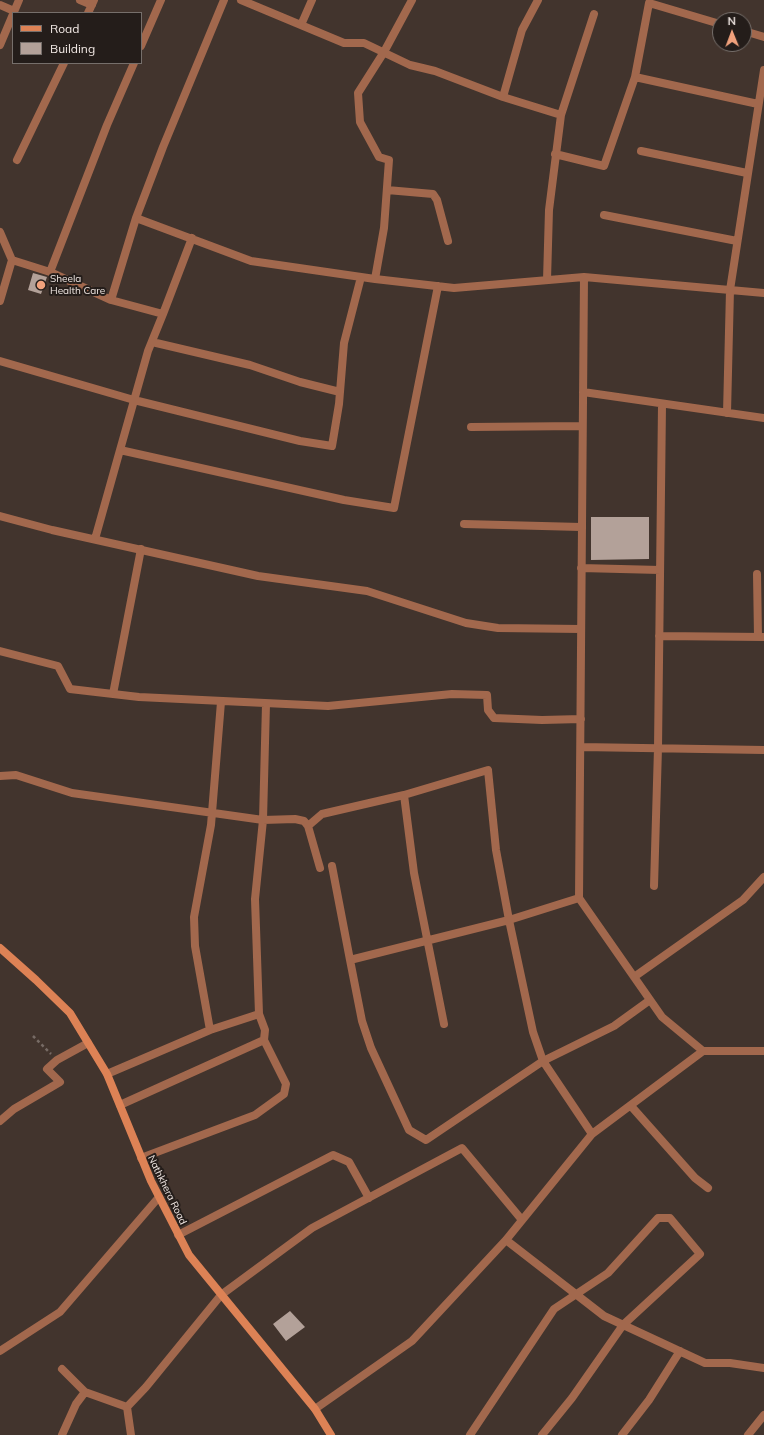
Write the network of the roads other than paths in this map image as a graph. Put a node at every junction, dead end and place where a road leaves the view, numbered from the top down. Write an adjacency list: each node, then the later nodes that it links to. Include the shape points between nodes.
1 (19, 0): 11 (street)
2 (80, 0): 9 (street)
3 (161, 0): 19 (street)
4 (224, 0): 35 (street)
5 (241, 0): 16 (street)
6 (312, 0): 16 (street)
7 (412, 0): 21 (street)
8 (538, 0): 26 (street, via 522,30)
9 (93, 2): 12 (street)
10 (0, 5): 11 (street)
11 (14, 12)
12 (88, 12)
13 (594, 14): 28 (street)
14 (12, 17): 20 (street)
15 (712, 22): 25 (street, via 648,3)
16 (301, 25): 21 (street, via 344,43 364,43)
17 (752, 33): 18 (street)
18 (764, 37)
19 (142, 44)
20 (0, 45)
21 (384, 52): 26 (street, via 410,65 435,71); 33 (street, via 358,93 360,122 379,157 389,160)
22 (64, 64): 31 (street)
23 (134, 64): 41 (street)
24 (764, 70): 27 (street)
25 (635, 77): 27 (street); 30 (street, via 604,166)
26 (503, 97): 28 (street)
27 (758, 104): 32 (street)
28 (561, 115): 30 (street)
29 (641, 150): 32 (street)
30 (556, 154): 45 (street, via 549,210)
31 (17, 160)
32 (747, 173): 39 (street)
33 (387, 190): 38 (street, via 433,194); 44 (street, via 384,228)
34 (604, 215): 39 (street)
35 (136, 218): 37 (street); 49 (street)
36 (0, 232): 40 (street)
37 (192, 238): 42 (street, via 251,261); 51 (street)
38 (448, 241)
39 (737, 241): 47 (street)
40 (12, 260): 41 (street); 50 (street)
41 (50, 272): 49 (street)
42 (361, 277): 44 (street); 54 (street, via 344,343)
43 (584, 277): 45 (street); 47 (street); 55 (street)
44 (375, 279): 46 (street)
45 (547, 280): 46 (street, via 454,288)
46 (438, 286): 62 (street, via 394,508 344,500)
47 (730, 290): 48 (street); 58 (street)
48 (764, 293)
49 (111, 300): 51 (street)
50 (0, 301)
51 (163, 314): 52 (street)
52 (152, 342): 54 (street, via 250,365); 56 (street)
53 (0, 361): 56 (street)
54 (340, 392): 56 (street, via 332,446 300,441)
55 (583, 392): 57 (street); 60 (street)
56 (134, 400): 62 (street)
57 (662, 405): 58 (street); 69 (street)
58 (727, 413): 59 (street)
59 (764, 418)
60 (582, 426): 61 (street); 65 (street)
61 (471, 427)
62 (120, 450): 66 (street)
63 (0, 516): 66 (street)
64 (464, 524): 65 (street)
65 (581, 527): 68 (street)
66 (96, 539): 67 (street)
67 (141, 549): 71 (street, via 258,576 367,591 466,623 498,628); 75 (street)
68 (581, 568): 69 (street); 71 (street)
69 (660, 570): 72 (street)
70 (757, 574): 73 (street)
71 (580, 629): 78 (street)
72 (659, 636): 73 (street); 80 (street)
73 (761, 637)
74 (0, 651): 75 (street, via 58,666 70,689)
75 (113, 694): 76 (street)
76 (221, 702): 77 (street); 84 (street)
77 (266, 704): 78 (street, via 328,706 452,694 487,694 488,710 494,718); 85 (street)
78 (581, 719): 79 (street)
79 (581, 746): 80 (street); 91 (street)
80 (658, 748): 81 (street); 90 (street)
81 (764, 750)
82 (0, 776): 84 (street, via 16,775 72,793)
83 (404, 795): 86 (street, via 322,814); 92 (street, via 488,770 496,850); 93 (street, via 414,873)
84 (211, 812): 85 (street); 100 (street, via 211,825 194,917 195,946)
85 (263, 820): 86 (street, via 295,819 304,821); 98 (street, via 255,899)
86 (308, 826): 88 (street)
87 (332, 866): 95 (street)
88 (320, 868)
89 (764, 877): 96 (street, via 743,900)
90 (654, 886)
91 (579, 898): 92 (street); 96 (street)
92 (508, 920): 93 (street); 105 (street, via 533,1032)
93 (429, 940): 95 (street); 99 (street)
94 (0, 948): 102 (street, Nathkhera Road, via 31,974 70,1013)
95 (350, 960): 105 (street, via 370,1048 409,1130 426,1140)
96 (634, 977): 97 (street)
97 (650, 1000): 103 (street, via 662,1017); 105 (street, via 614,1026)
98 (259, 1014): 100 (street); 101 (street, via 265,1030)
99 (444, 1024)
100 (210, 1030): 106 (street)
101 (264, 1040): 107 (street); 111 (street, via 286,1084 284,1094 255,1115)
102 (88, 1042): 106 (street, Nathkhera Road); 109 (street, via 57,1060 47,1069 60,1082 14,1109)
103 (703, 1051): 104 (street); 108 (street)
104 (764, 1051)
105 (543, 1061): 110 (street)
106 (106, 1074): 107 (street, Nathkhera Road)
107 (120, 1105): 111 (street, Nathkhera Road)
108 (630, 1106): 110 (street); 112 (street, via 695,1178)
109 (0, 1121)
110 (592, 1134): 115 (street)
111 (141, 1158): 113 (street, Nathkhera Road)
112 (708, 1188)
113 (159, 1197): 116 (street, Nathkhera Road); 121 (street, via 60,1312)
114 (369, 1198): 115 (street, via 462,1148); 116 (street, via 349,1162 333,1155); 118 (street, via 312,1228)
115 (522, 1220): 117 (street)
116 (178, 1235): 118 (street, Nathkhera Road, via 189,1255)
117 (506, 1240): 119 (street); 127 (street, via 412,1341)
118 (221, 1295): 126 (street); 127 (street, Nathkhera Road)
119 (576, 1295): 120 (street, via 604,1316); 120 (street, via 608,1273 658,1218 670,1218 700,1254); 132 (street, via 554,1309)
120 (623, 1325): 122 (street); 133 (street, via 572,1398)
121 (0, 1351)
122 (680, 1351): 123 (street, via 705,1362); 134 (street, via 649,1400)
123 (764, 1368)
124 (62, 1369): 125 (street)
125 (85, 1392): 126 (street); 129 (street, via 76,1404)
126 (127, 1407): 130 (street)
127 (315, 1409): 131 (street, Nathkhera Road)
128 (764, 1415): 135 (street)
129 (62, 1435)
130 (131, 1435)
131 (331, 1435)
132 (470, 1435)
133 (542, 1435)
134 (622, 1435)
135 (748, 1435)

